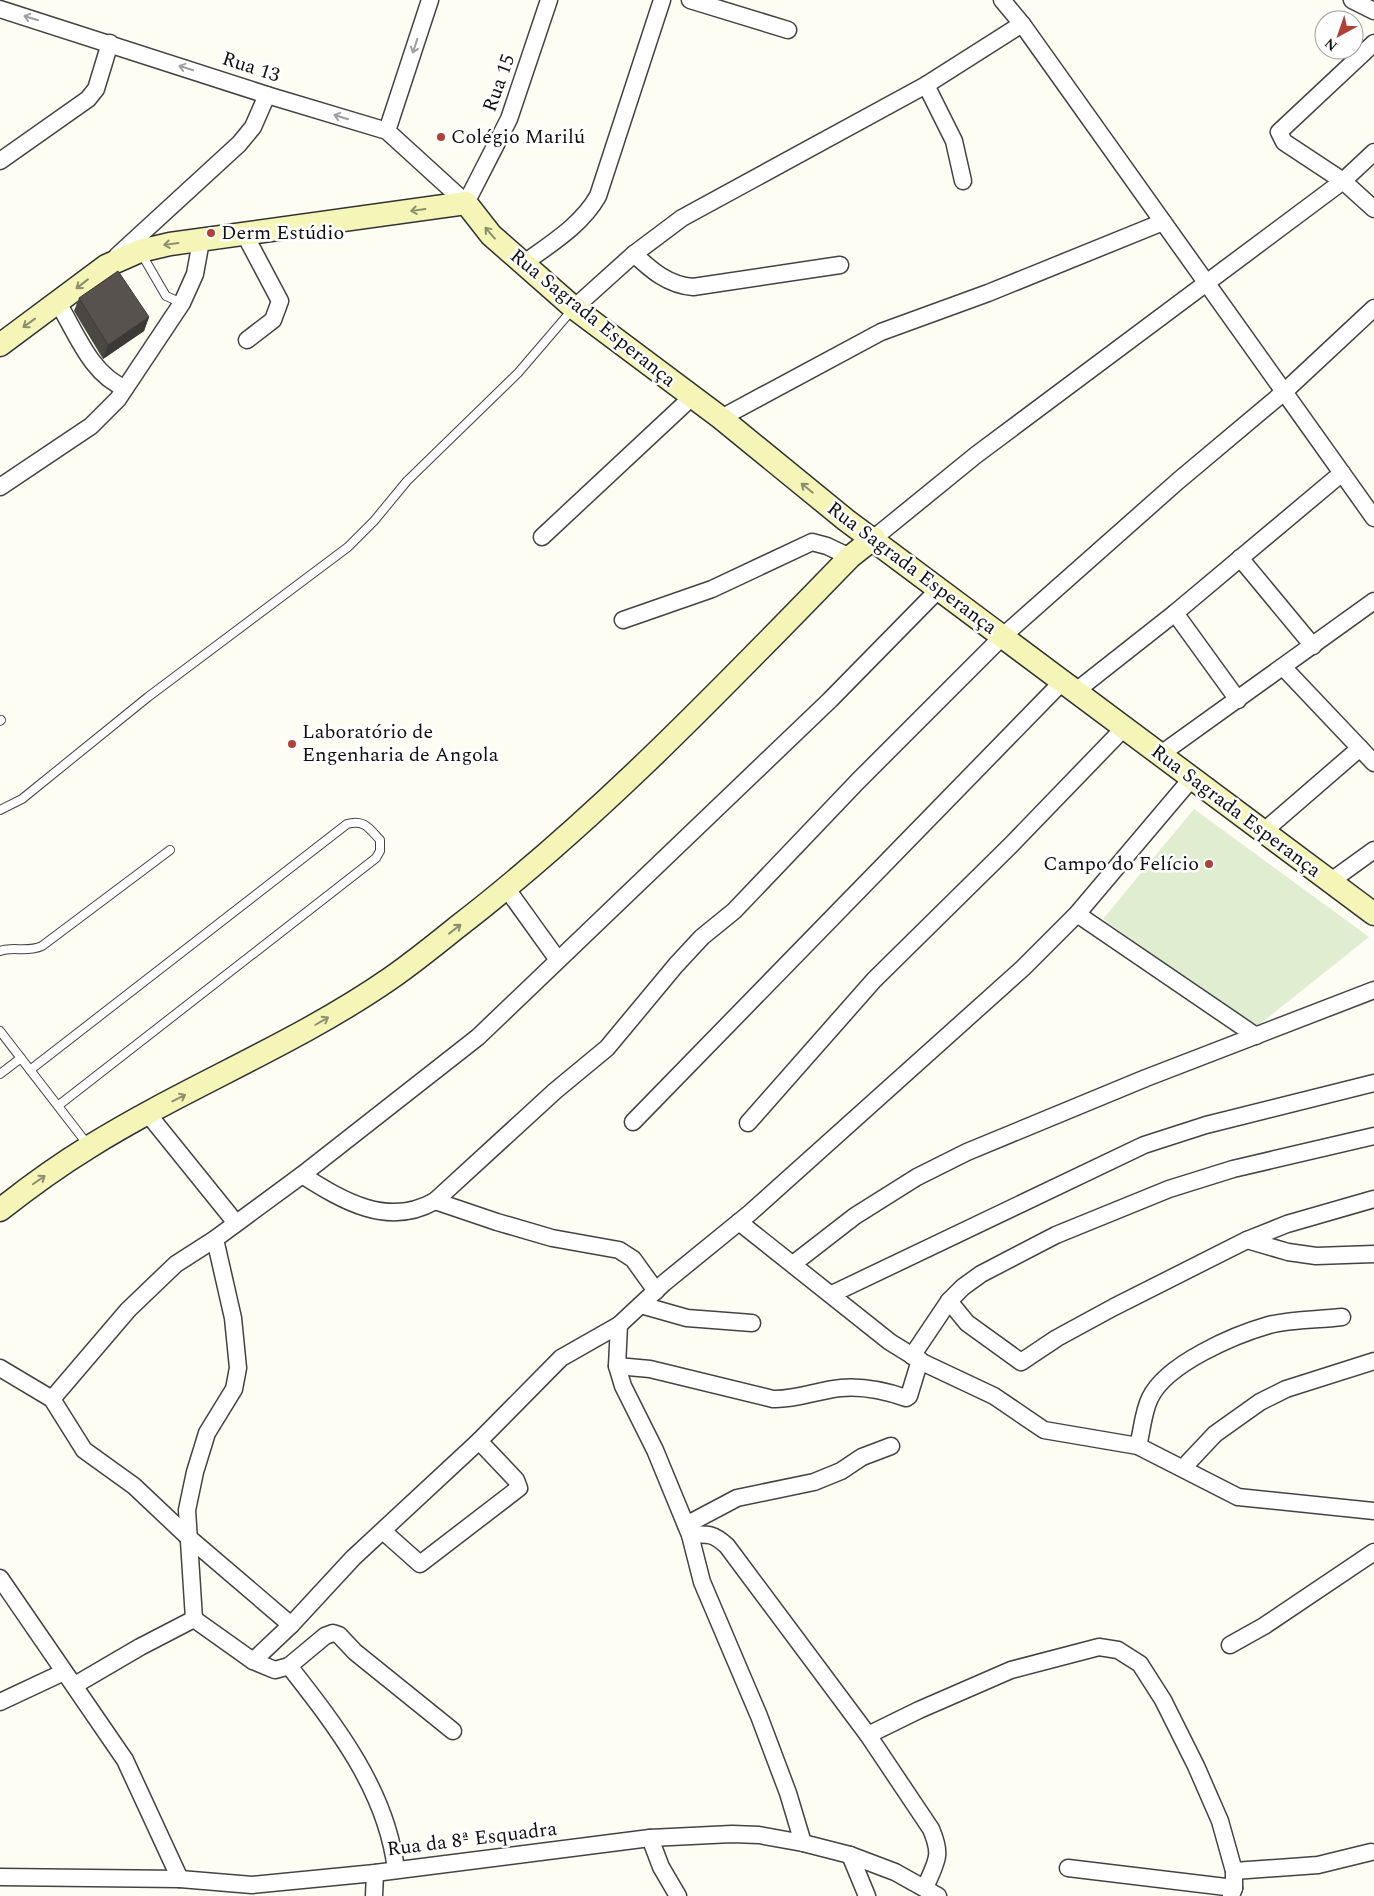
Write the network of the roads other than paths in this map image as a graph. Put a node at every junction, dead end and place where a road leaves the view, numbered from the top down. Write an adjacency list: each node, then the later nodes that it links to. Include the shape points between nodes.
1 (430, 0): 15 (street, one-way to 15)
2 (549, 0): 20 (street, Rua 15, via 510,119)
3 (662, 0): 27 (street, via 598,196 580,221)
4 (690, 0): 10 (street)
5 (1002, 0): 9 (street)
6 (1352, 0): 8 (street)
7 (0, 9): 11 (street, Rua 13, one-way to 7)
8 (1374, 11)
9 (1022, 24): 13 (street); 22 (street)
10 (788, 30)
11 (110, 43): 14 (street, Rua 13, one-way to 11); 17 (street, via 96,89 88,99)
12 (1374, 43): 19 (street, via 1279,132 1284,142)
13 (926, 85): 18 (street, via 954,141); 26 (street, via 682,218)
14 (267, 95): 15 (street, Rua 13, one-way to 14); 29 (street, via 253,127 240,144)
15 (387, 131): 20 (street, Rua 13)
16 (1374, 152): 19 (street)
17 (0, 161)
18 (963, 181)
19 (1343, 181): 21 (street); 30 (street)
20 (466, 203): 23 (street, one-way to 23); 27 (street, Rua Sagrada Esperança, one-way to 20, via 491,235)
21 (1374, 209)
22 (1163, 222): 30 (street); 40 (street, via 988,293 881,332)
23 (246, 235): 24 (street); 35 (street, via 280,301 272,320)
24 (200, 241): 25 (street, one-way to 25); 32 (street, via 195,274)
25 (140, 251): 29 (street); 32 (lane, via 166,296)
26 (634, 254): 28 (street, via 653,272 678,286 693,287); 33 (street)
27 (523, 264): 33 (street, Rua Sagrada Esperança)
28 (840, 265)
29 (106, 266): 31 (street, one-way to 31)
30 (1207, 284): 38 (street); 45 (street, via 976,455)
31 (58, 303): 36 (street, one-way to 36); 37 (street, via 96,366 107,379)
32 (182, 304): 37 (street)
33 (574, 308): 39 (street, Rua Sagrada Esperança); 62 (lane, via 518,373 407,481 348,547 148,697 22,799)
34 (1374, 308): 38 (street)
35 (246, 340)
36 (0, 344)
37 (125, 388): 42 (street, via 91,426)
38 (1284, 392): 41 (street); 52 (street, via 1178,481)
39 (692, 397): 40 (street, Rua Sagrada Esperança); 44 (street)
40 (720, 418): 45 (street, Rua Sagrada Esperança, one-way to 40, via 846,520)
41 (1342, 473): 43 (street); 47 (street)
42 (0, 487)
43 (1374, 518)
44 (542, 537)
45 (874, 538): 46 (street); 48 (street, Rua Sagrada Esperança)
46 (850, 557): 51 (street, via 812,542 712,589); 67 (street, via 670,742 554,850)
47 (1240, 558): 50 (street); 53 (street)
48 (940, 588): 52 (street, Rua Sagrada Esperança); 71 (street, via 830,700)
49 (1374, 601): 53 (street)
50 (1175, 613): 55 (street); 56 (street)
51 (623, 620)
52 (1004, 636): 55 (street, Rua Sagrada Esperança); 87 (street, via 858,781 734,911 702,937 607,1048)
53 (1313, 646): 54 (street)
54 (1283, 667): 56 (street); 58 (street)
55 (1070, 686): 57 (street, Rua Sagrada Esperança); 81 (street)
56 (1238, 700): 59 (street)
57 (1125, 727): 59 (street, Rua Sagrada Esperança); 82 (street, via 874,980)
58 (1360, 748): 60 (street); 63 (street)
59 (1161, 754): 61 (street, Rua Sagrada Esperança)
60 (1374, 763)
61 (1192, 778): 63 (street, Rua Sagrada Esperança); 68 (street)
62 (0, 810)
63 (1264, 831): 66 (street, Rua Sagrada Esperança)
64 (170, 850): 70 (lane, via 42,946 32,951)
65 (1374, 850): 66 (street)
66 (1331, 882): 69 (street, Rua Sagrada Esperança)
67 (507, 889): 71 (street); 80 (street, one-way to 67, via 337,1013 393,977)
68 (1077, 914): 74 (street); 89 (street, via 1023,968)
69 (1374, 914)
70 (0, 951)
71 (558, 960): 85 (street, via 478,1038)
72 (1374, 990): 74 (street)
73 (0, 1032): 75 (lane)
74 (1256, 1036): 94 (street, via 967,1152 855,1216)
75 (21, 1058): 76 (lane); 77 (lane)
76 (30, 1070): 79 (lane); 79 (lane, via 347,824 364,822 380,840 376,858)
77 (0, 1074)
78 (1374, 1083): 96 (street, via 1206,1125 1144,1145)
79 (59, 1106): 84 (lane)
80 (148, 1114): 84 (street); 90 (street)
81 (633, 1122)
82 (748, 1122)
83 (1374, 1136): 97 (street, via 1234,1169 1169,1189 1056,1235 981,1274)
84 (90, 1147): 88 (street, one-way to 84)
85 (302, 1175): 87 (street, via 361,1207 384,1212 420,1209); 90 (street)
86 (1374, 1199): 92 (street, via 1287,1224)
87 (435, 1201): 95 (street, via 552,1238 619,1250 633,1259)
88 (0, 1210)
89 (739, 1222): 94 (street); 95 (street)
90 (236, 1223): 91 (street)
91 (215, 1239): 106 (street, via 176,1264 150,1288); 114 (street, via 233,1318 238,1368 234,1389 207,1433 194,1472 188,1510)
92 (1247, 1240): 93 (street, via 1316,1256); 97 (street, via 1114,1307 1021,1362 967,1323)
93 (1374, 1254)
94 (793, 1264): 96 (street)
95 (656, 1291): 98 (street)
96 (832, 1294): 102 (street, via 890,1342)
97 (949, 1301): 102 (street)
98 (641, 1305): 100 (street, via 688,1318); 101 (street)
99 (1342, 1317): 109 (street, via 1270,1325 1230,1339 1173,1369 1150,1398)
100 (752, 1323)
101 (619, 1324): 104 (street); 107 (street, via 561,1358)
102 (916, 1358): 104 (street, via 906,1398 865,1388 842,1388 788,1400 773,1399 650,1369); 109 (street, via 994,1396 1044,1430)
103 (1374, 1361): 110 (street, via 1286,1389 1260,1402 1220,1429)
104 (617, 1366): 112 (street)
105 (0, 1368): 106 (street)
106 (52, 1399): 114 (street, via 84,1450 134,1486)
107 (479, 1441): 113 (street); 113 (street, via 520,1488 420,1564)
108 (891, 1446): 112 (street, via 814,1482 737,1498)
109 (1138, 1446): 110 (street)
110 (1183, 1468): 111 (street, via 1238,1497)
111 (1374, 1511)
112 (688, 1530): 126 (street, via 717,1536 727,1546); 128 (street, via 702,1582 762,1724)
113 (384, 1532): 118 (street, via 353,1558)
114 (188, 1538): 117 (street); 118 (street)
115 (1374, 1552): 119 (street)
116 (0, 1578): 122 (street)
117 (194, 1619): 120 (street); 123 (street)
118 (291, 1625): 120 (street)
119 (1230, 1645)
120 (253, 1661): 121 (street, via 275,1670)
121 (289, 1666): 125 (street, via 325,1636 339,1635 355,1652); 132 (street, via 318,1702 378,1797)
122 (64, 1672): 123 (street); 124 (street)
123 (75, 1686): 136 (street, via 125,1760)
124 (0, 1702)
125 (453, 1731)
126 (868, 1735): 133 (street, via 1011,1670 1099,1647 1118,1650 1140,1664 1163,1700 1220,1821); 137 (street, via 931,1829 938,1845)
127 (650, 1838): 128 (street, Rua da 8ª Esquadra, via 732,1834); 132 (street, Rua da 8ª Esquadra); 140 (street, via 661,1867)
128 (803, 1843): 130 (street, Rua da 8ª Esquadra)
129 (1371, 1852): 133 (street, via 1318,1865)
130 (850, 1855): 137 (street, Rua da 8ª Esquadra, via 895,1872); 141 (street)
131 (1068, 1868): 138 (street)
132 (396, 1870): 134 (street, Rua da 8ª Esquadra)
133 (1234, 1871): 138 (street)
134 (374, 1872): 136 (street, Rua da 8ª Esquadra, via 252,1885); 139 (street)
135 (0, 1876): 136 (street, Rua da 8ª Esquadra)
136 (180, 1879)
137 (932, 1892)
138 (1232, 1892)
139 (374, 1896)
140 (678, 1896)
141 (867, 1896)

